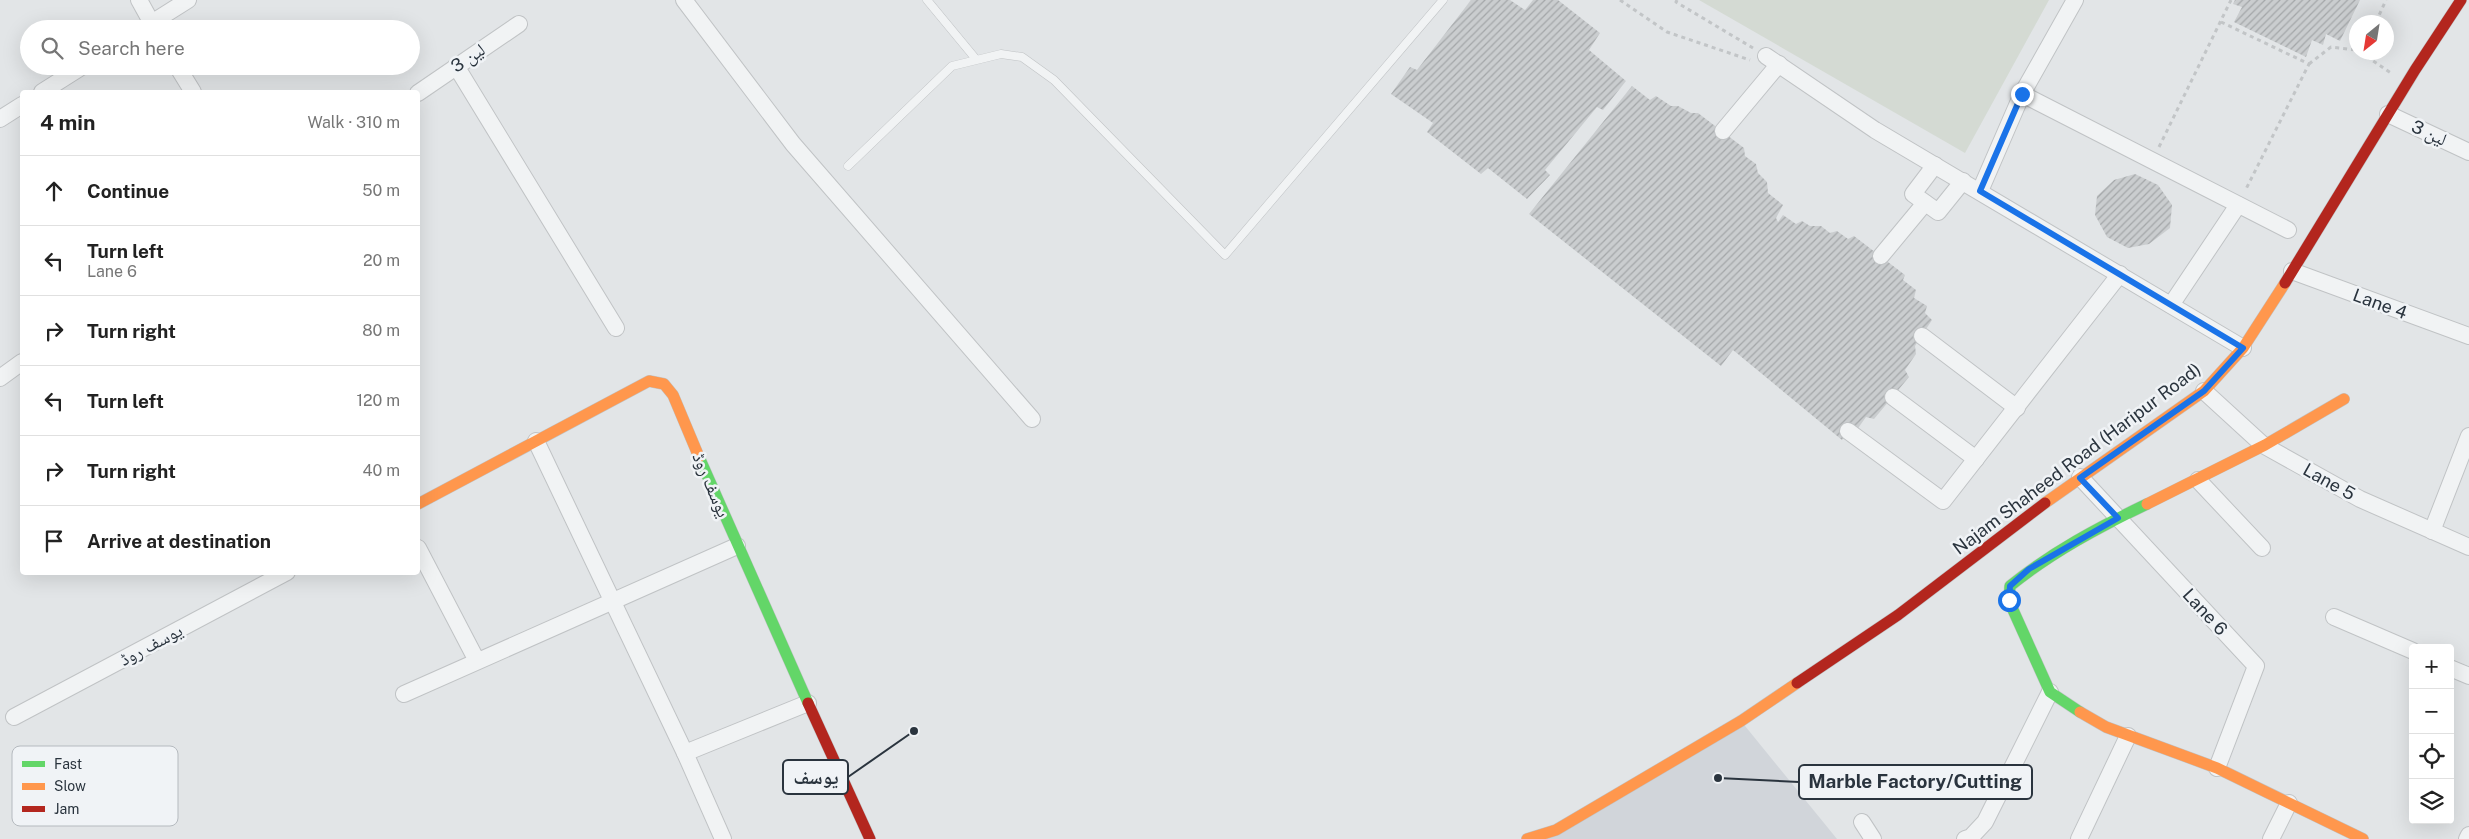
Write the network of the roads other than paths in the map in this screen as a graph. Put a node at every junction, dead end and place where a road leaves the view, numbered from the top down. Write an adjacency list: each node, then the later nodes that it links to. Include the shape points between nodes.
1 (139, 0): 8 (street)
2 (188, 0): 9 (street)
3 (684, 0): 45 (street, via 793,144)
4 (928, 0): 11 (lane)
5 (1443, 0): 11 (lane, via 1225,255 1034,64 1022,57 1001,54)
6 (2075, 0): 18 (street)
7 (2461, 0): 20 (street, Najam Shaheed Road (Haripur Road))
8 (147, 20)
9 (160, 20)
10 (519, 24): 12 (street, لین 3)
11 (975, 58): 25 (lane, via 952,66)
12 (456, 66): 17 (street, لین 3); 35 (street)
13 (69, 75): 15 (street)
14 (183, 75): 16 (street)
15 (45, 90)
16 (192, 90)
17 (420, 92)
18 (2022, 94): 27 (street); 29 (street)
19 (20, 106): 21 (street)
20 (2388, 114): 23 (street, لین 3); 32 (street, Najam Shaheed Road (Haripur Road))
21 (0, 119)
22 (1722, 131): 24 (street, via 1772,60 1875,130)
23 (2469, 152)
24 (1935, 165): 26 (street); 28 (street, via 1913,194)
25 (848, 166)
26 (1963, 181): 27 (street); 28 (street, via 1938,212)
27 (1980, 191): 33 (street)
28 (1925, 203): 31 (street)
29 (2238, 205): 30 (street); 34 (street)
30 (2288, 230)
31 (1881, 256)
32 (2292, 271): 37 (street, Lane 4); 38 (street, Najam Shaheed Road (Haripur Road))
33 (2120, 274): 34 (street); 44 (street)
34 (2171, 305): 38 (street)
35 (616, 328)
36 (1922, 336): 44 (street)
37 (2468, 336)
38 (2243, 348): 41 (street, Najam Shaheed Road (Haripur Road))
39 (20, 363): 40 (street)
40 (0, 378)
41 (2204, 391): 49 (street, Lane 5); 51 (street, Najam Shaheed Road (Haripur Road))
42 (1892, 397): 50 (street)
43 (2344, 399): 49 (street)
44 (2017, 408): 50 (street)
45 (1032, 419)
46 (1848, 431): 50 (street, via 1943,501)
47 (2469, 436): 55 (street)
48 (536, 441): 53 (street, یوسف روڈ); 56 (street, یوسف روڈ, via 649,381 664,384 673,395); 61 (street)
49 (2263, 445): 52 (street); 55 (street, Lane 5, via 2360,499)
50 (1976, 459)
51 (2080, 478): 54 (street, Lane 6); 79 (street, Najam Shaheed Road (Haripur Road), via 1898,615 1741,721 1556,830)
52 (2198, 480): 54 (street); 58 (street)
53 (420, 503)
54 (2118, 518): 67 (street, via 2029,569 2010,586 2009,600); 73 (street, Lane 6, via 2256,666)
55 (2432, 531): 57 (street, Lane 5)
56 (737, 546): 61 (street); 69 (street, یوسف روڈ)
57 (2469, 547)
58 (2262, 548)
59 (420, 552): 64 (street)
60 (281, 575): 70 (street, یوسف روڈ)
61 (613, 601): 64 (street); 72 (street)
62 (2334, 616): 63 (street)
63 (2409, 649)
64 (478, 661): 68 (street)
65 (2454, 670): 66 (street)
66 (2469, 676)
67 (2050, 692): 71 (street, via 2106,727); 81 (street, via 1985,822)
68 (404, 694)
69 (808, 702): 72 (street); 78 (street, یوسف روڈ)
70 (14, 717)
71 (2128, 736): 73 (street); 82 (street)
72 (685, 753): 77 (street)
73 (2217, 768): 74 (street)
74 (2289, 803): 83 (street); 84 (street)
75 (1862, 822): 80 (street)
76 (2469, 835): 85 (street)
77 (723, 839)
78 (870, 839)
79 (1527, 839)
80 (1873, 839)
81 (1965, 839)
82 (2079, 839)
83 (2271, 839)
84 (2364, 839)
85 (2467, 839)

